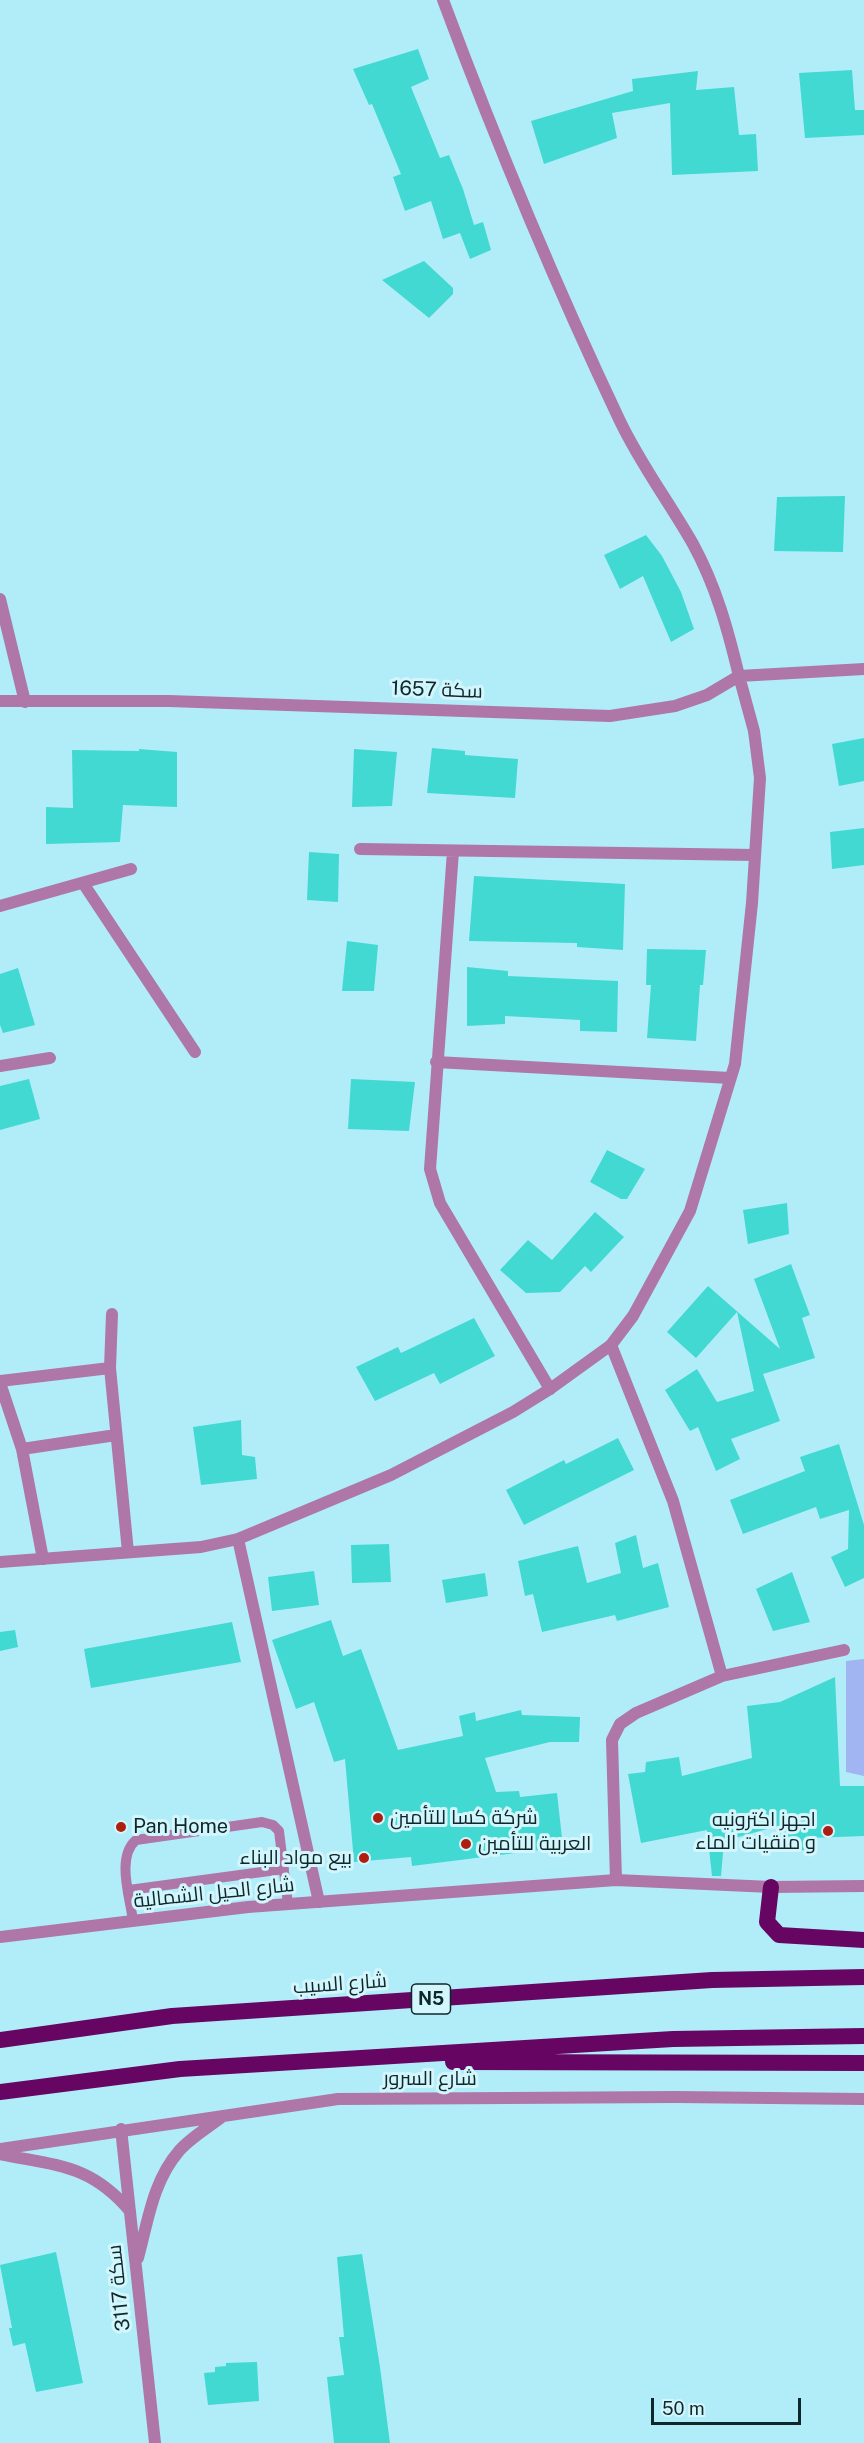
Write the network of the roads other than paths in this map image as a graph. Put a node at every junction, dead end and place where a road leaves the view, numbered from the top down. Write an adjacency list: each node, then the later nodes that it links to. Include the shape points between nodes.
1 (443, 0): 4 (street, via 538,243 585,346 621,422 693,545 724,612)
2 (0, 599): 6 (street)
3 (864, 669): 4 (street, سكة 1657)
4 (739, 676): 6 (street, سكة 1657, via 707,695 675,706 610,716 169,701); 9 (street, via 754,731 760,778)
5 (0, 701): 6 (street, سكة 1657)
6 (25, 702)
7 (360, 849): 8 (street)
8 (453, 851): 9 (street); 15 (street)
9 (755, 855): 17 (street, via 736,1052)
10 (132, 869): 11 (street)
11 (83, 883): 12 (street); 13 (street)
12 (0, 906)
13 (195, 1052)
14 (50, 1058): 16 (street)
15 (436, 1062): 17 (street); 22 (street, via 430,1169 437,1195)
16 (0, 1066)
17 (730, 1078): 19 (street, via 690,1211 633,1316)
18 (112, 1314): 20 (street)
19 (611, 1345): 22 (street); 30 (street, via 673,1501)
20 (110, 1368): 21 (street); 23 (street)
21 (0, 1382): 24 (street)
22 (550, 1389): 25 (street, via 391,1475)
23 (116, 1435): 24 (street); 26 (street)
24 (22, 1449): 27 (street)
25 (238, 1539): 26 (street, via 201,1547); 36 (street)
26 (128, 1552): 27 (street)
27 (43, 1559): 28 (street)
28 (0, 1562)
29 (844, 1650): 30 (street)
30 (722, 1677): 32 (street, via 636,1713 620,1724 612,1740)
31 (284, 1869): 35 (lane); 35 (lane, via 279,1831 262,1822 136,1840 128,1846 125,1858); 37 (lane)
32 (616, 1880): 34 (street, شارع الحيل الشمالية); 36 (street, شارع الحيل الشمالية)
33 (864, 1886): 34 (street, شارع الحيل الشمالية)
34 (771, 1887): 40 (highway, via 767,1922 779,1935)
35 (129, 1890): 38 (lane)
36 (319, 1902): 37 (street, شارع الحيل الشمالية)
37 (288, 1904): 38 (street, شارع الحيل الشمالية)
38 (133, 1921): 39 (street, شارع الحيل الشمالية)
39 (0, 1937)
40 (864, 1940)
41 (864, 1977): 43 (highway, شارع السيب / N5, via 712,1980 183,2015)
42 (864, 2036): 44 (highway, via 673,2039)
43 (0, 2040)
44 (417, 2054): 45 (highway, via 447,2062); 46 (highway, via 180,2069)
45 (864, 2063)
46 (0, 2092)
47 (864, 2099): 48 (street, شارع السرور, via 338,2099)
48 (224, 2115): 49 (street, شارع السرور); 53 (street, via 180,2150 161,2178)
49 (121, 2129): 50 (street, شارع السرور); 52 (street, سكة 3117)
50 (0, 2149)
51 (0, 2154): 52 (street, via 72,2168 94,2177)
52 (130, 2211): 53 (street, سكة 3117)
53 (136, 2265): 54 (street, سكة 3117)
54 (155, 2443)

